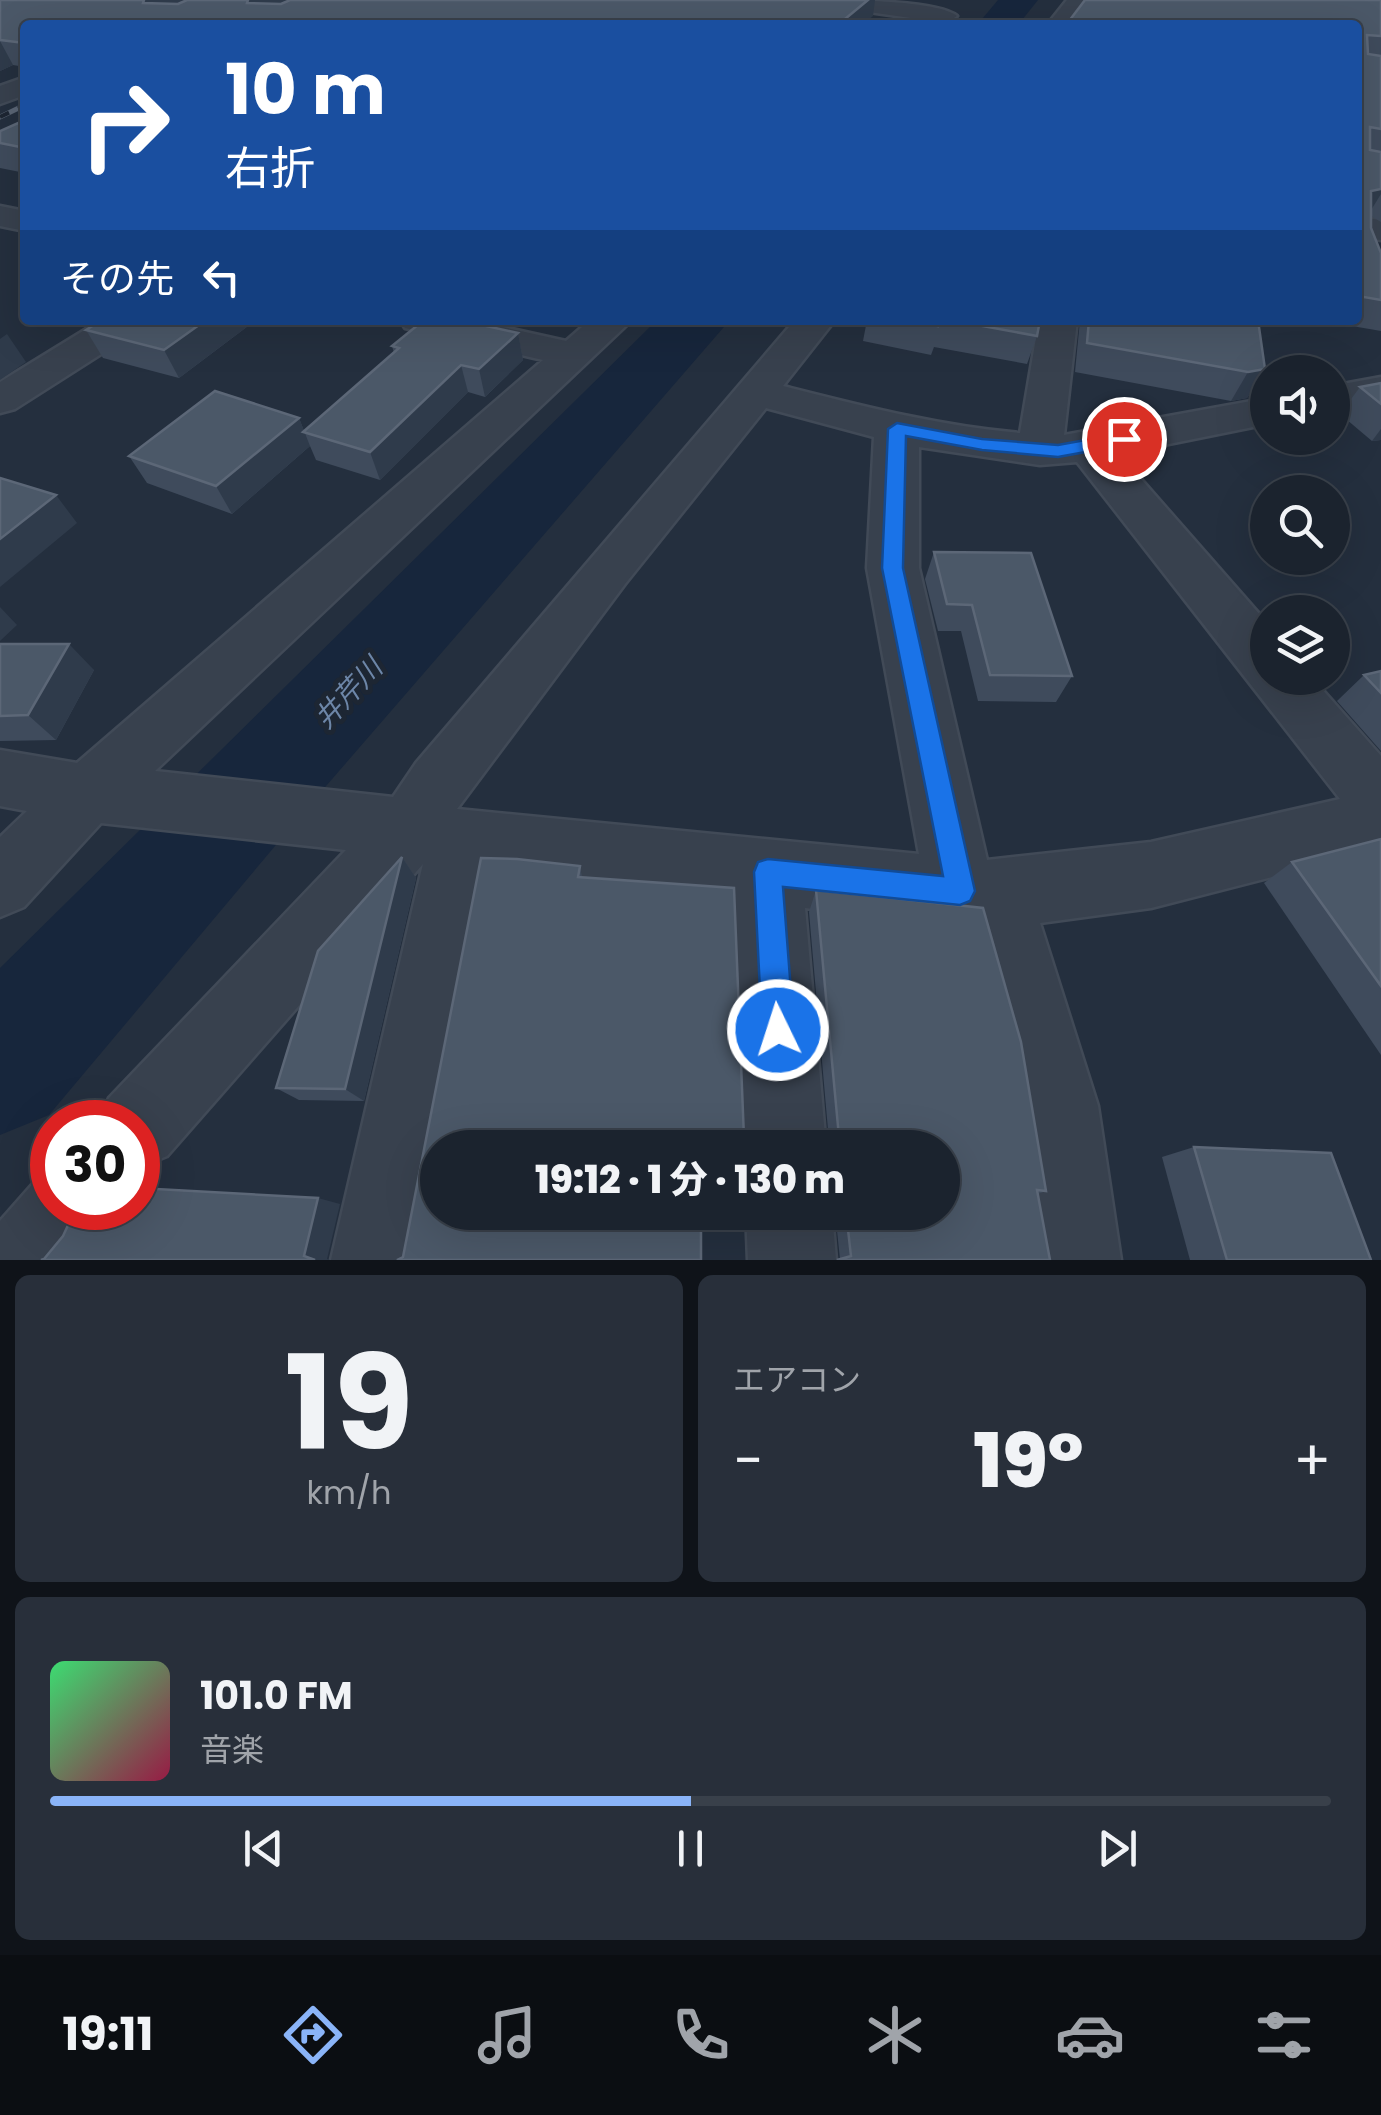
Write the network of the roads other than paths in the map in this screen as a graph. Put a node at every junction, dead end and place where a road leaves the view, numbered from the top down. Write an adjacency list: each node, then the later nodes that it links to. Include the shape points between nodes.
1 (827, 0): 4 (street)
2 (964, 0): 4 (street)
3 (1078, 0): 5 (street)
4 (942, 20)
5 (1062, 20)
6 (120, 325): 15 (street)
7 (441, 325): 11 (street)
8 (607, 325): 11 (street)
9 (812, 325): 13 (street)
10 (1058, 325): 18 (street)
11 (574, 355): 22 (street)
12 (1381, 390): 14 (street)
13 (755, 392): 17 (street); 25 (street, via 438,783)
14 (1350, 396)
15 (0, 400)
16 (1250, 414): 18 (street)
17 (897, 429): 18 (street); 28 (street, via 893,568)
18 (1064, 448): 19 (street)
19 (1250, 645)
20 (1292, 695): 23 (street)
21 (0, 778): 22 (street)
22 (108, 796): 25 (street); 27 (street)
23 (1381, 802)
24 (1381, 818): 28 (street, via 1151,875)
25 (414, 832): 26 (street); 29 (street); 34 (street)
26 (768, 872): 28 (street); 30 (street)
27 (0, 884)
28 (978, 893): 36 (street, via 1058,1106)
29 (160, 1103)
30 (784, 1130)
31 (49, 1230): 33 (street)
32 (790, 1230): 35 (street)
33 (24, 1260)
34 (375, 1260)
35 (792, 1260)
36 (1077, 1260)

